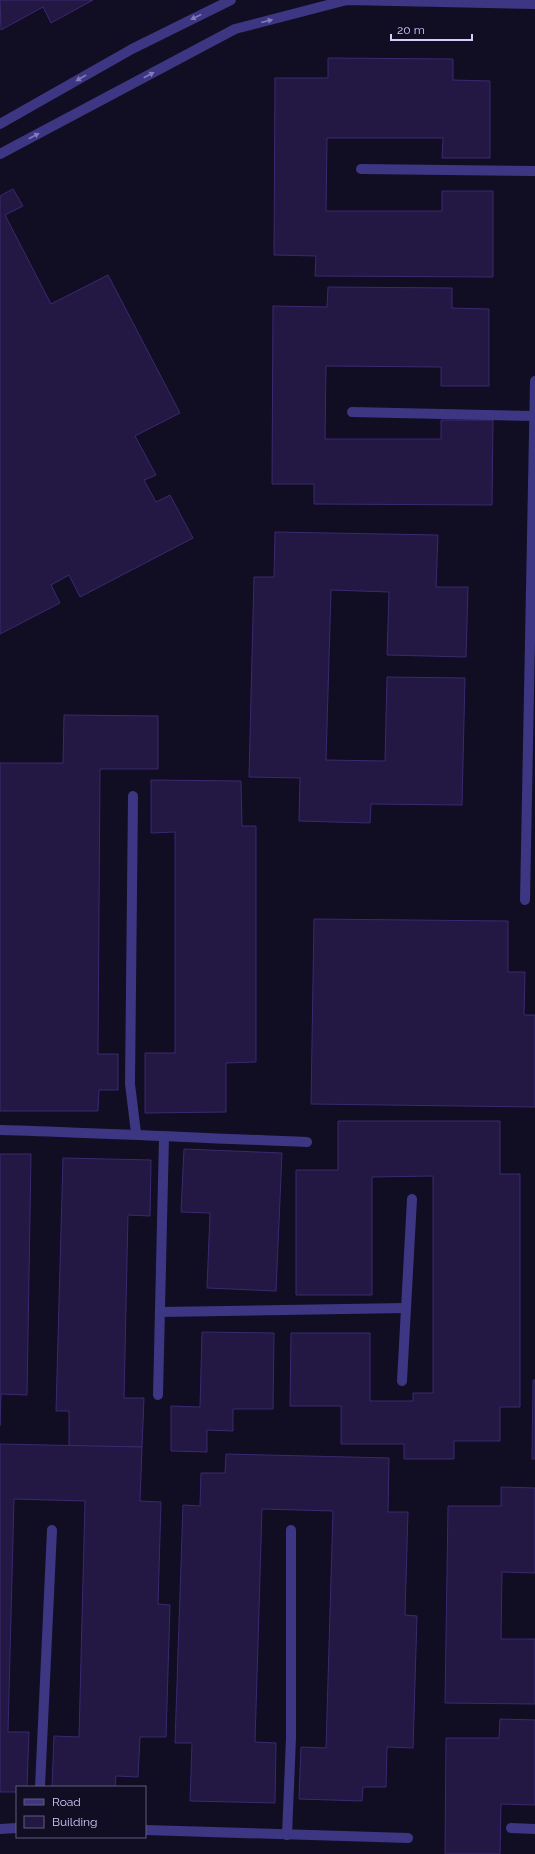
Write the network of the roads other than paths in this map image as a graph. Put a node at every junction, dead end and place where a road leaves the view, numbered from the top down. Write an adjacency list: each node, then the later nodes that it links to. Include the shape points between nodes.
1 (231, 0): 3 (street, one-way to 3, via 132,49)
2 (535, 4): 4 (street, one-way to 2, via 235,29 347,0)
3 (0, 124)
4 (0, 154)
5 (360, 169): 6 (street)
6 (535, 171)
7 (535, 381): 9 (street)
8 (352, 412): 9 (street)
9 (535, 416): 11 (street)
10 (133, 796): 13 (street, via 130,1084)
11 (525, 900)
12 (0, 1130): 13 (street)
13 (136, 1134): 14 (street)
14 (164, 1137): 15 (street); 18 (street)
15 (307, 1142)
16 (412, 1199): 17 (street)
17 (406, 1308): 18 (street); 19 (street)
18 (160, 1312): 20 (street)
19 (402, 1381)
20 (158, 1395)
21 (52, 1530): 23 (street)
22 (291, 1530): 29 (street, via 291,1738)
23 (40, 1786)
24 (16, 1828): 26 (street)
25 (511, 1828): 27 (street)
26 (0, 1829)
27 (535, 1829)
28 (146, 1830): 29 (street)
29 (287, 1835): 30 (street)
30 (408, 1838)

